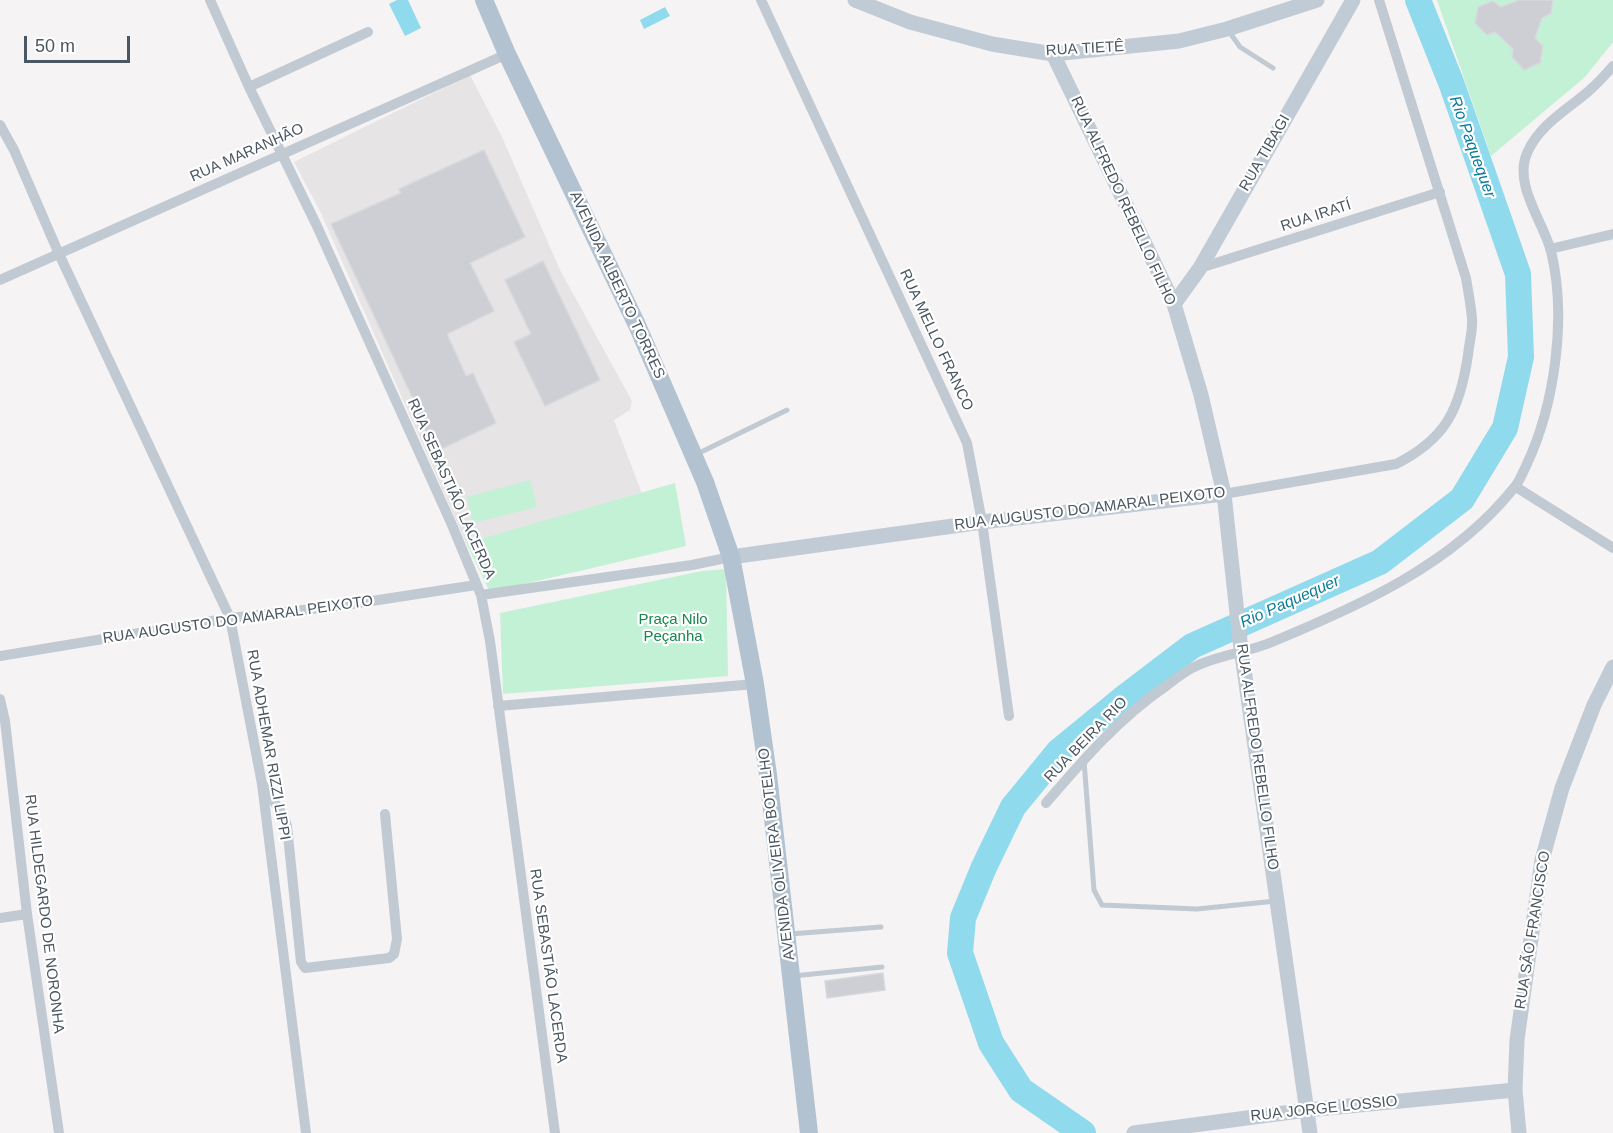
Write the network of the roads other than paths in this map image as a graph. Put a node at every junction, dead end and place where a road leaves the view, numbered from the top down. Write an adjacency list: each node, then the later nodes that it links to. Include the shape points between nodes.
1 (210, 0): 14 (street, RUA SEBASTIÃO LACERDA)
2 (484, 0): 10 (main road, AVENIDA ALBERTO TORRES)
3 (855, 0): 11 (street, RUA TIETÊ, via 910,22 992,44)
4 (1317, 0): 8 (street, RUA TIETÊ)
5 (1353, 0): 21 (street, RUA TIBAGI)
6 (1379, 0): 17 (street, RUA AUGUSTO DO AMARAL PEIXOTO)
7 (765, 2): 28 (street, RUA MELLO FRANCO, via 967,444)
8 (1227, 29): 11 (street, RUA TIETÊ, via 1179,41); 13 (lane, via 1240,47)
9 (368, 32): 14 (street)
10 (507, 54): 16 (street, RUA MARANHÃO); 25 (main road, AVENIDA ALBERTO TORRES, via 637,325)
11 (1053, 54): 23 (street, RUA ALFREDO REBELLO FILHO)
12 (1613, 66): 19 (street, RUA BEIRA RIO, via 1593,88 1544,127 1527,153 1524,174 1530,202)
13 (1273, 68)
14 (249, 87): 16 (street, RUA SEBASTIÃO LACERDA)
15 (0, 125): 20 (street, RUA ADHEMAR RIZZI LIPPI)
16 (283, 153): 20 (street, RUA MARANHÃO); 32 (street, RUA SEBASTIÃO LACERDA)
17 (1440, 192): 21 (street, RUA IRATÍ); 27 (street, RUA AUGUSTO DO AMARAL PEIXOTO, via 1466,278 1472,321 1463,386 1452,415 1434,439 1396,464)
18 (1613, 234): 19 (street)
19 (1550, 249): 26 (street, RUA BEIRA RIO, via 1557,290 1556,365 1536,445)
20 (59, 254): 22 (street, RUA MARANHÃO); 33 (street, RUA ADHEMAR RIZZI LIPPI)
21 (1200, 268): 23 (street, RUA TIBAGI)
22 (0, 280)
23 (1174, 304): 27 (street, RUA ALFREDO REBELLO FILHO)
24 (787, 410): 25 (lane)
25 (694, 456): 30 (main road, AVENIDA ALBERTO TORRES)
26 (1515, 487): 29 (street); 34 (street, RUA BEIRA RIO, via 1485,521 1430,564 1368,598 1269,643)
27 (1224, 494): 28 (street, RUA AUGUSTO DO AMARAL PEIXOTO); 34 (street, RUA ALFREDO REBELLO FILHO)
28 (982, 522): 30 (street, RUA AUGUSTO DO AMARAL PEIXOTO); 40 (street, RUA MELLO FRANCO)
29 (1613, 548)
30 (732, 557): 31 (main road, AVENIDA ALBERTO TORRES); 32 (street, RUA AUGUSTO DO AMARAL PEIXOTO, via 680,567)
31 (735, 576): 37 (main road, AVENIDA OLIVEIRA BOTELHO)
32 (479, 590): 33 (street, RUA AUGUSTO DO AMARAL PEIXOTO); 39 (street, RUA SEBASTIÃO LACERDA)
33 (230, 618): 35 (street, RUA AUGUSTO DO AMARAL PEIXOTO); 43 (street, RUA ADHEMAR RIZZI LIPPI)
34 (1240, 646): 42 (street, RUA BEIRA RIO, via 1190,669 1122,720); 46 (street, RUA ALFREDO REBELLO FILHO)
35 (0, 656)
36 (1613, 667): 53 (street, RUA SÃO FRANCISCO, via 1562,788 1542,860 1519,1029)
37 (755, 684): 39 (street); 50 (main road, AVENIDA OLIVEIRA BOTELHO)
38 (0, 699): 41 (street, RUA HILDEGARDO DE NORONHA)
39 (498, 706): 57 (street, RUA SEBASTIÃO LACERDA)
40 (1009, 716)
41 (3, 722): 47 (street, RUA HILDEGARDO DE NORONHA)
42 (1083, 759): 44 (street, RUA BEIRA RIO); 46 (lane, via 1094,890 1102,905 1197,909)
43 (262, 784): 45 (street, via 287,826 301,962 305,968 389,958 394,954 397,939); 56 (street, RUA ADHEMAR RIZZI LIPPI)
44 (1046, 803)
45 (385, 814)
46 (1278, 901): 54 (street, RUA ALFREDO REBELLO FILHO)
47 (27, 914): 48 (street); 55 (street, RUA HILDEGARDO DE NORONHA)
48 (0, 918)
49 (881, 927): 50 (lane)
50 (787, 935): 52 (main road, AVENIDA OLIVEIRA BOTELHO)
51 (882, 967): 52 (lane)
52 (792, 976): 58 (main road, AVENIDA OLIVEIRA BOTELHO)
53 (1515, 1090): 54 (street, RUA JORGE LOSSIO); 61 (street, RUA SÃO FRANCISCO)
54 (1308, 1110): 59 (street, RUA JORGE LOSSIO); 60 (street, RUA ALFREDO REBELLO FILHO)
55 (59, 1133)
56 (306, 1133)
57 (555, 1133)
58 (809, 1133)
59 (1134, 1133)
60 (1310, 1133)
61 (1519, 1133)

